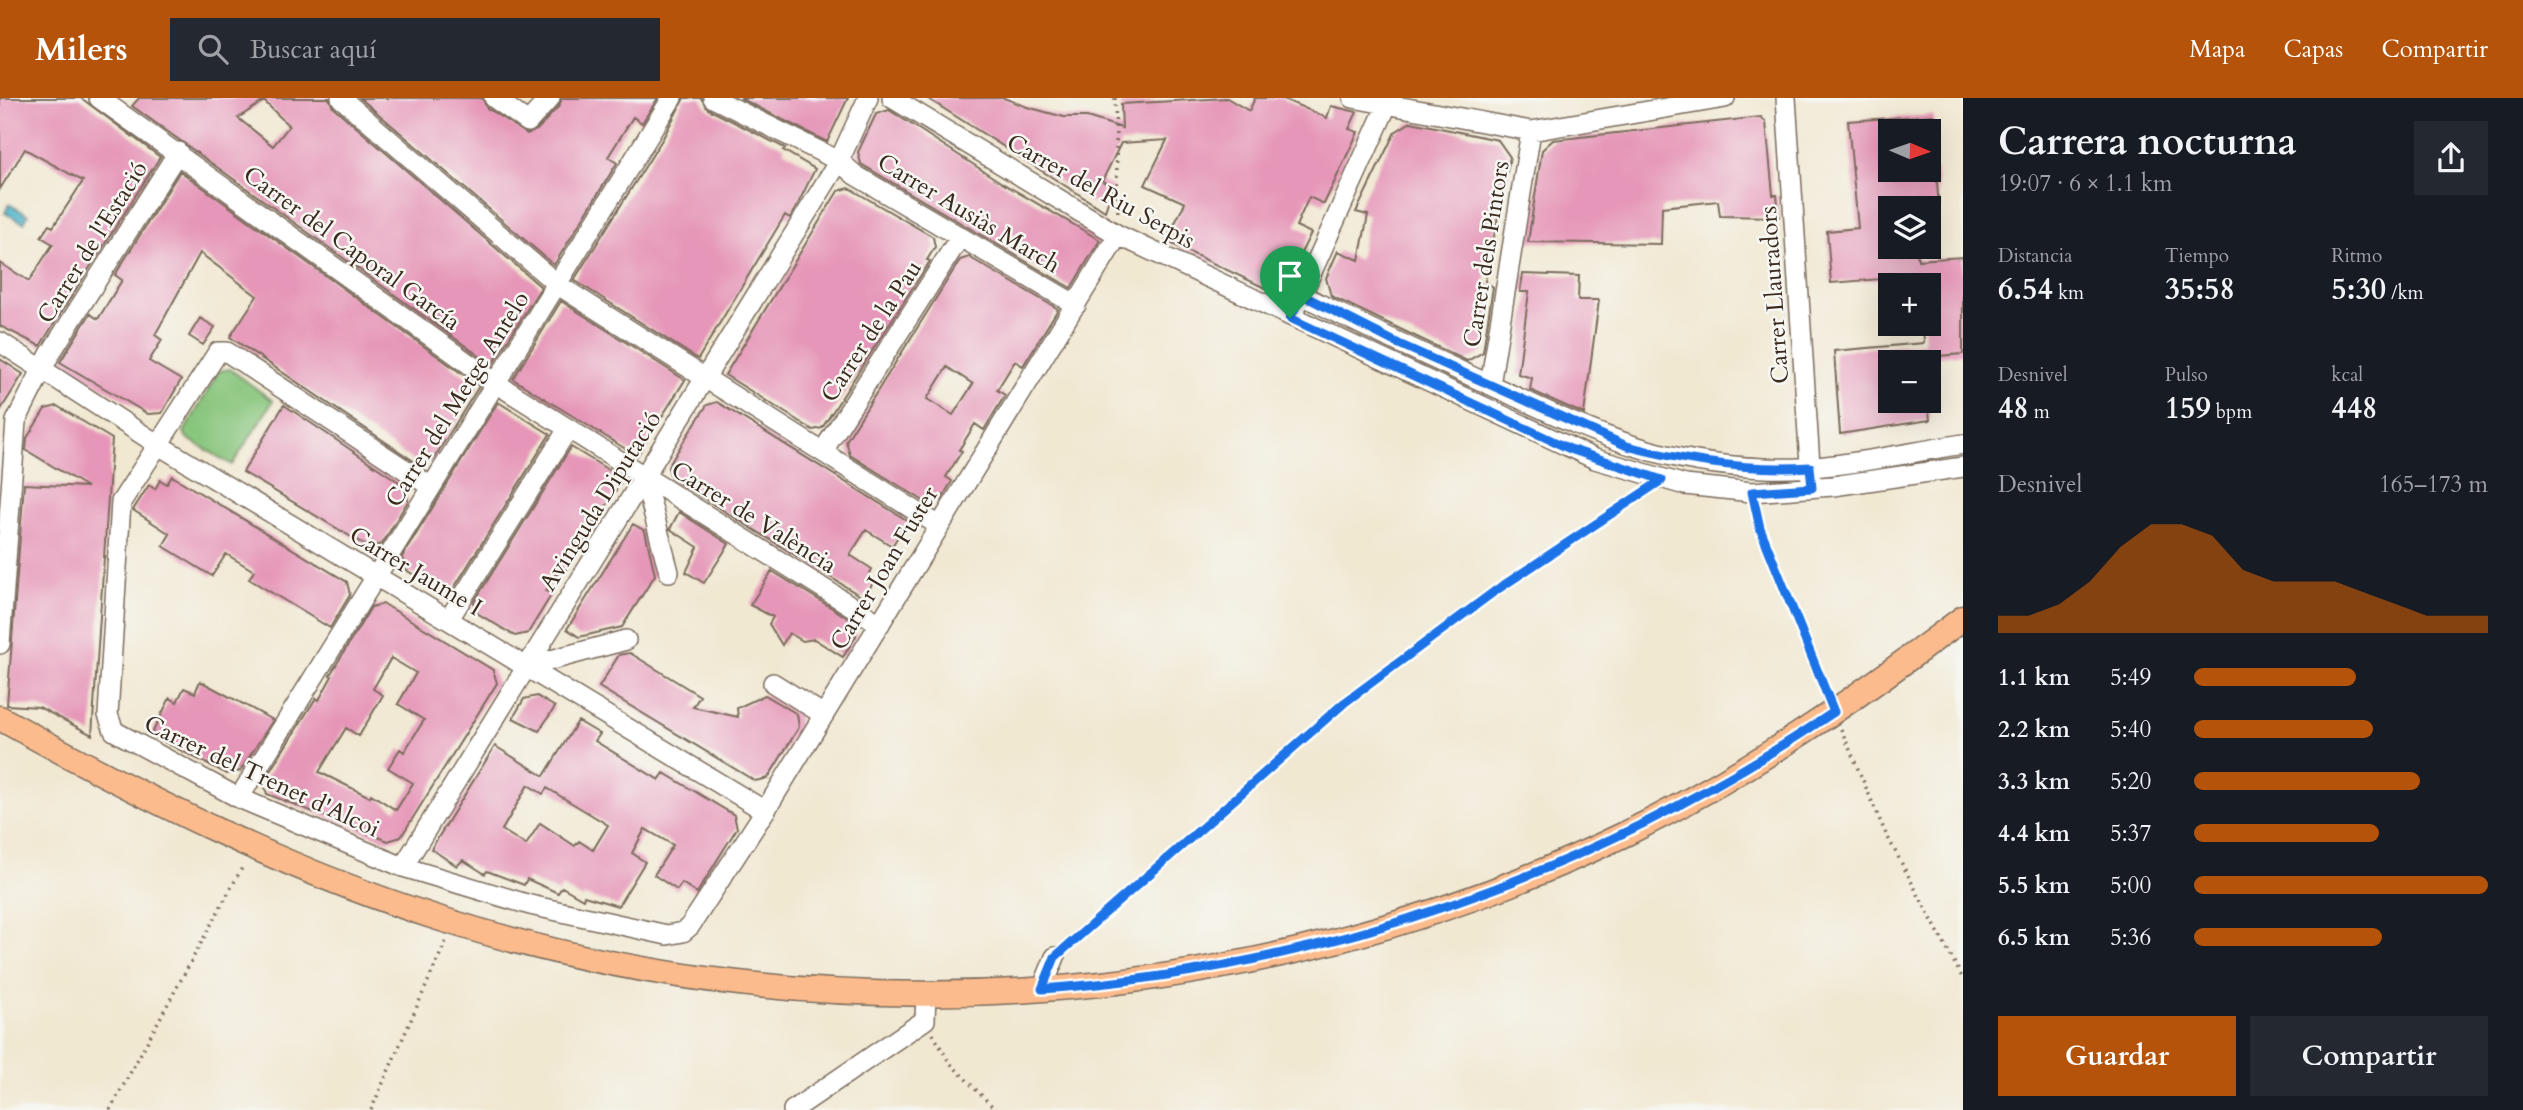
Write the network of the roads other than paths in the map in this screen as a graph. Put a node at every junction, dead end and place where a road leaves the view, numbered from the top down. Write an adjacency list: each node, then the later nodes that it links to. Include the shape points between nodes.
1 (341, 98): 18 (street)
2 (494, 98): 3 (street, via 528,122)
3 (550, 98)
4 (672, 98): 18 (street, Carrer del Metge Antelo)
5 (713, 98): 15 (street, Carrer Ausiàs March)
6 (868, 98): 15 (street, Avinguda Diputació)
7 (892, 98): 16 (street, Carrer del Riu Serpis)
8 (1353, 98): 12 (street)
9 (1725, 98): 13 (street)
10 (1786, 98): 31 (street, Carrer Llauradors)
11 (113, 102): 14 (street, Carrer del Caporal García)
12 (1387, 105): 13 (street); 19 (street)
13 (1531, 131): 26 (street, Carrer dels Pintors)
14 (178, 152): 23 (street, Carrer de l'Estació); 25 (street, Carrer del Caporal García)
15 (839, 161): 17 (street, Carrer Ausiàs March); 24 (street, Avinguda Diputació)
16 (1118, 235): 20 (street, Carrer Joan Fuster); 21 (street, Carrer del Riu Serpis)
17 (960, 237): 20 (street, Carrer Ausiàs March); 30 (street, Carrer de la Pau)
18 (558, 285): 24 (street); 25 (street, Carrer del Metge Antelo)
19 (1302, 295): 21 (street); 26 (street)
20 (1076, 305): 36 (street, Carrer Joan Fuster)
21 (1290, 318): 35 (street, Carrer del Riu Serpis, via 1570,449 1662,480 1752,492)
22 (0, 342): 23 (street, Carrer Jaume I)
23 (43, 372): 28 (street, Carrer Jaume I); 43 (street, Carrer de l'Estació, via 13,434)
24 (705, 378): 30 (street); 33 (street, Avinguda Diputació)
25 (497, 384): 27 (street, Carrer de València); 34 (street, Carrer del Metge Antelo)
26 (1490, 385): 31 (street, Carrer dels Pintors, via 1595,434 1660,455 1731,466)
27 (568, 429): 33 (street, Carrer de València); 40 (street)
28 (158, 444): 34 (street, via 212,357 227,352); 38 (street, Carrer Jaume I); 48 (street, Carrer del Trenet d'Alcoi, via 121,502 108,715 119,736)
29 (1963, 444): 31 (street, Carrer dels Pintors)
30 (823, 451): 36 (street)
31 (1810, 467): 35 (street, Carrer Llauradors)
32 (1963, 467): 35 (street, Carrer del Riu Serpis)
33 (644, 477): 37 (street); 41 (street, Carrer de València); 44 (street, Avinguda Diputació)
34 (430, 486): 38 (street, Carrer del Metge Antelo)
35 (1812, 488)
36 (939, 525): 41 (street, Carrer Joan Fuster)
37 (669, 572)
38 (376, 575): 40 (street, Carrer Jaume I); 48 (street, Carrer del Metge Antelo)
39 (1963, 618): 53 (main road, via 1871,688 1757,762 1626,833 1471,898 1352,936 1255,960 1184,974)
40 (449, 619): 44 (street, Carrer Jaume I)
41 (880, 624): 46 (street, Carrer Joan Fuster)
42 (626, 640): 44 (street)
43 (0, 644)
44 (525, 667): 49 (street, Carrer Jaume I); 50 (street, Avinguda Diputació)
45 (773, 683): 46 (street)
46 (824, 715): 49 (street, Carrer Joan Fuster)
47 (0, 719): 54 (main road, via 252,848 454,923 559,953 687,976 804,989)
48 (239, 798): 50 (street, Carrer del Trenet d'Alcoi)
49 (765, 811): 51 (street, Carrer Joan Fuster)
50 (402, 867): 51 (street, Carrer del Trenet d'Alcoi, via 530,905 667,934)
51 (690, 926)
52 (1055, 957): 53 (street)
53 (1042, 989): 54 (main road)
54 (926, 993): 55 (street, via 925,1020)
55 (793, 1110)

